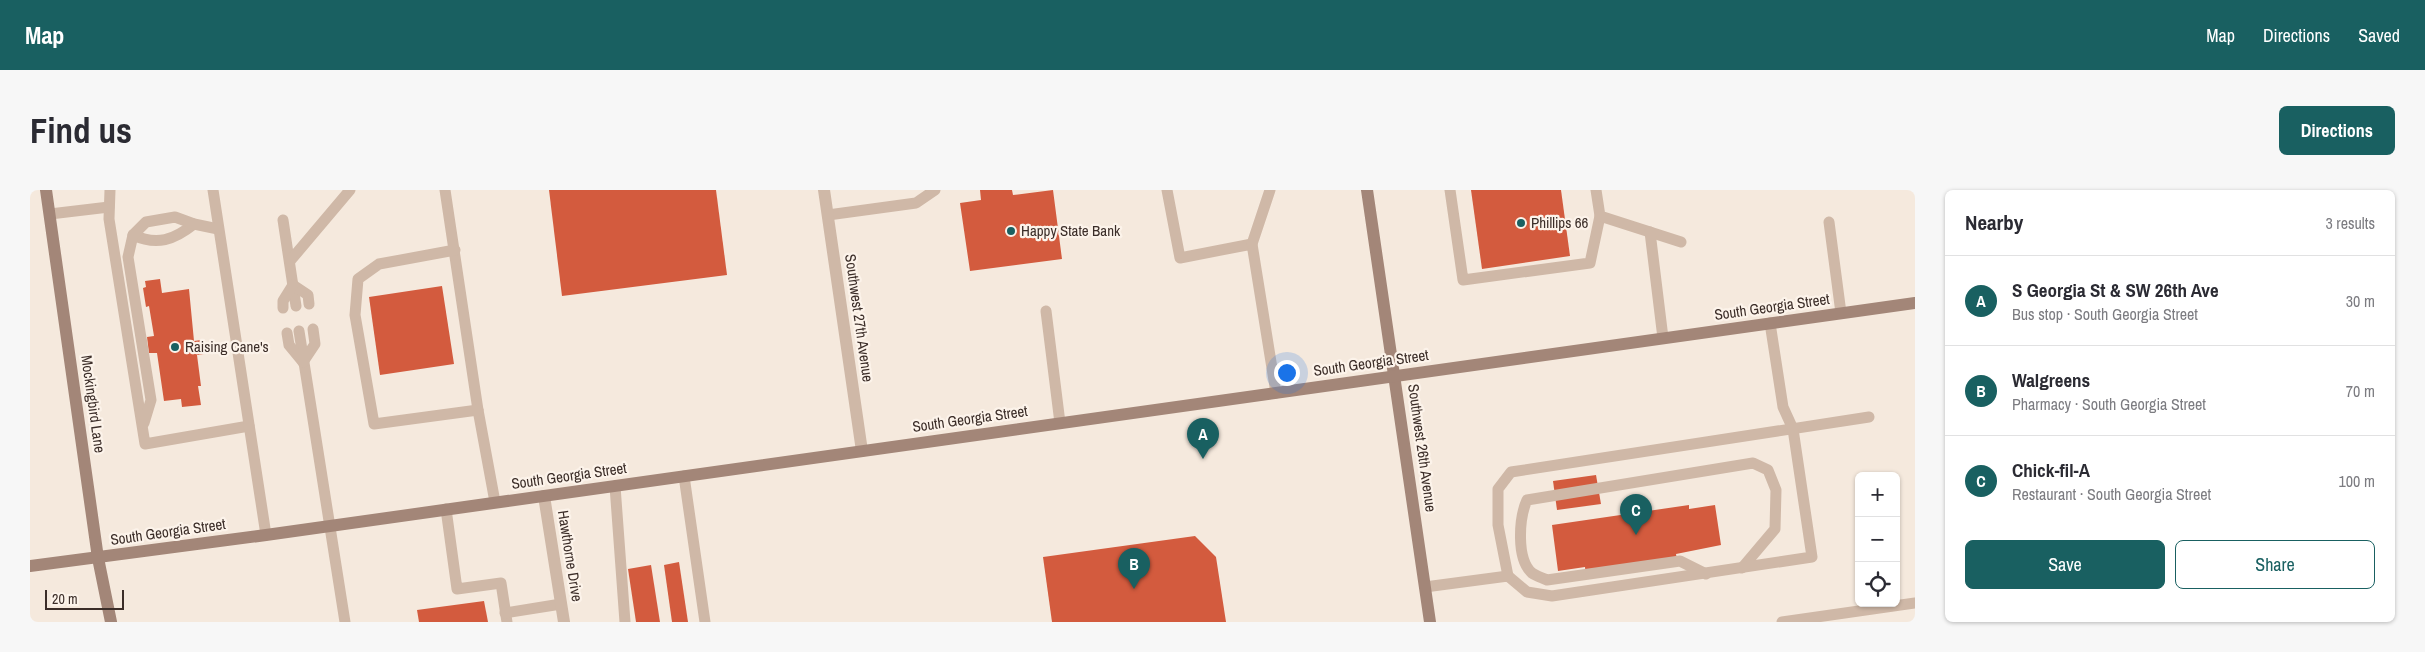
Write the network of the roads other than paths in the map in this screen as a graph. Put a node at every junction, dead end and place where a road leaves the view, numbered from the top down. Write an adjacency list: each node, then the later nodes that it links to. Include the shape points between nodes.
1 (46, 190): 14 (main road, Mockingbird Lane)
2 (110, 190): 13 (lane)
3 (212, 190): 20 (lane)
4 (350, 190): 26 (lane)
5 (445, 190): 25 (lane)
6 (824, 190): 15 (street, Southwest 27th Avenue)
7 (935, 190): 15 (lane, via 916,203)
8 (1168, 190): 24 (lane, via 1180,258)
9 (1270, 190): 24 (lane)
10 (1367, 190): 40 (main road, Southwest 26th Avenue)
11 (1450, 190): 16 (lane, via 1463,280 1590,263)
12 (1596, 190): 16 (lane)
13 (108, 207): 14 (lane); 46 (lane)
14 (50, 214): 56 (main road, Mockingbird Lane)
15 (828, 216): 48 (street, Southwest 27th Avenue)
16 (1600, 216): 21 (lane)
17 (284, 220): 26 (lane)
18 (1829, 222): 33 (lane)
19 (194, 224): 20 (lane); 22 (lane, via 177,238 147,242); 22 (lane, via 175,217 146,222)
20 (218, 228): 45 (lane)
21 (1650, 232): 23 (lane); 38 (lane)
22 (133, 235): 46 (lane, via 128,257 151,400)
23 (1681, 242)
24 (1252, 244): 41 (lane)
25 (455, 250): 42 (lane); 42 (lane, via 379,264 358,279 355,315 374,424)
26 (290, 261): 27 (lane)
27 (293, 285): 29 (lane, via 308,296); 30 (lane); 31 (lane, via 283,301)
28 (1915, 303): 33 (main road, South Georgia Street)
29 (309, 304)
30 (296, 306)
31 (283, 308)
32 (1046, 311): 44 (lane)
33 (1841, 313): 34 (main road, South Georgia Street)
34 (1770, 323): 38 (main road, South Georgia Street); 47 (lane, via 1783,407)
35 (313, 329): 39 (lane, via 315,344)
36 (299, 331): 39 (lane)
37 (287, 333): 39 (lane, via 289,346)
38 (1663, 338): 40 (main road, South Georgia Street)
39 (303, 362): 54 (lane)
40 (1395, 376): 41 (main road, South Georgia Street); 61 (main road, Southwest 26th Avenue)
41 (1276, 393): 44 (main road, South Georgia Street)
42 (478, 410): 52 (lane)
43 (1869, 417): 47 (lane)
44 (1060, 423): 48 (main road, South Georgia Street)
45 (248, 426): 46 (lane, via 145,444); 55 (lane)
46 (143, 427)
47 (1793, 429): 58 (lane, via 1812,556); 60 (lane, via 1511,472 1498,489 1498,525)
48 (862, 451): 49 (main road, South Georgia Street)
49 (684, 476): 50 (main road, South Georgia Street); 69 (lane)
50 (615, 486): 51 (main road, South Georgia Street); 68 (lane)
51 (544, 496): 52 (main road, South Georgia Street); 63 (street, Hawthorne Drive)
52 (495, 502): 53 (main road, South Georgia Street)
53 (446, 509): 54 (main road, South Georgia Street); 64 (lane, via 457,589 501,583)
54 (329, 526): 55 (main road, South Georgia Street); 66 (lane)
55 (266, 535): 56 (main road, South Georgia Street)
56 (98, 558): 57 (main road, South Georgia Street); 65 (main road, Mockingbird Lane)
57 (30, 566)
58 (1742, 568): 59 (lane); 59 (lane, via 1775,529 1776,490 1768,470 1753,463 1527,500 1522,512 1520,534 1524,558 1532,573 1547,580 1680,561)
59 (1706, 574): 60 (lane, via 1552,596 1527,592)
60 (1508, 576): 61 (lane)
61 (1425, 587): 70 (main road, Southwest 26th Avenue)
62 (1915, 603): 71 (lane)
63 (561, 604): 64 (lane); 67 (street, Hawthorne Drive)
64 (506, 617)
65 (111, 622)
66 (345, 622)
67 (564, 622)
68 (625, 622)
69 (706, 622)
70 (1430, 622)
71 (1782, 622)

